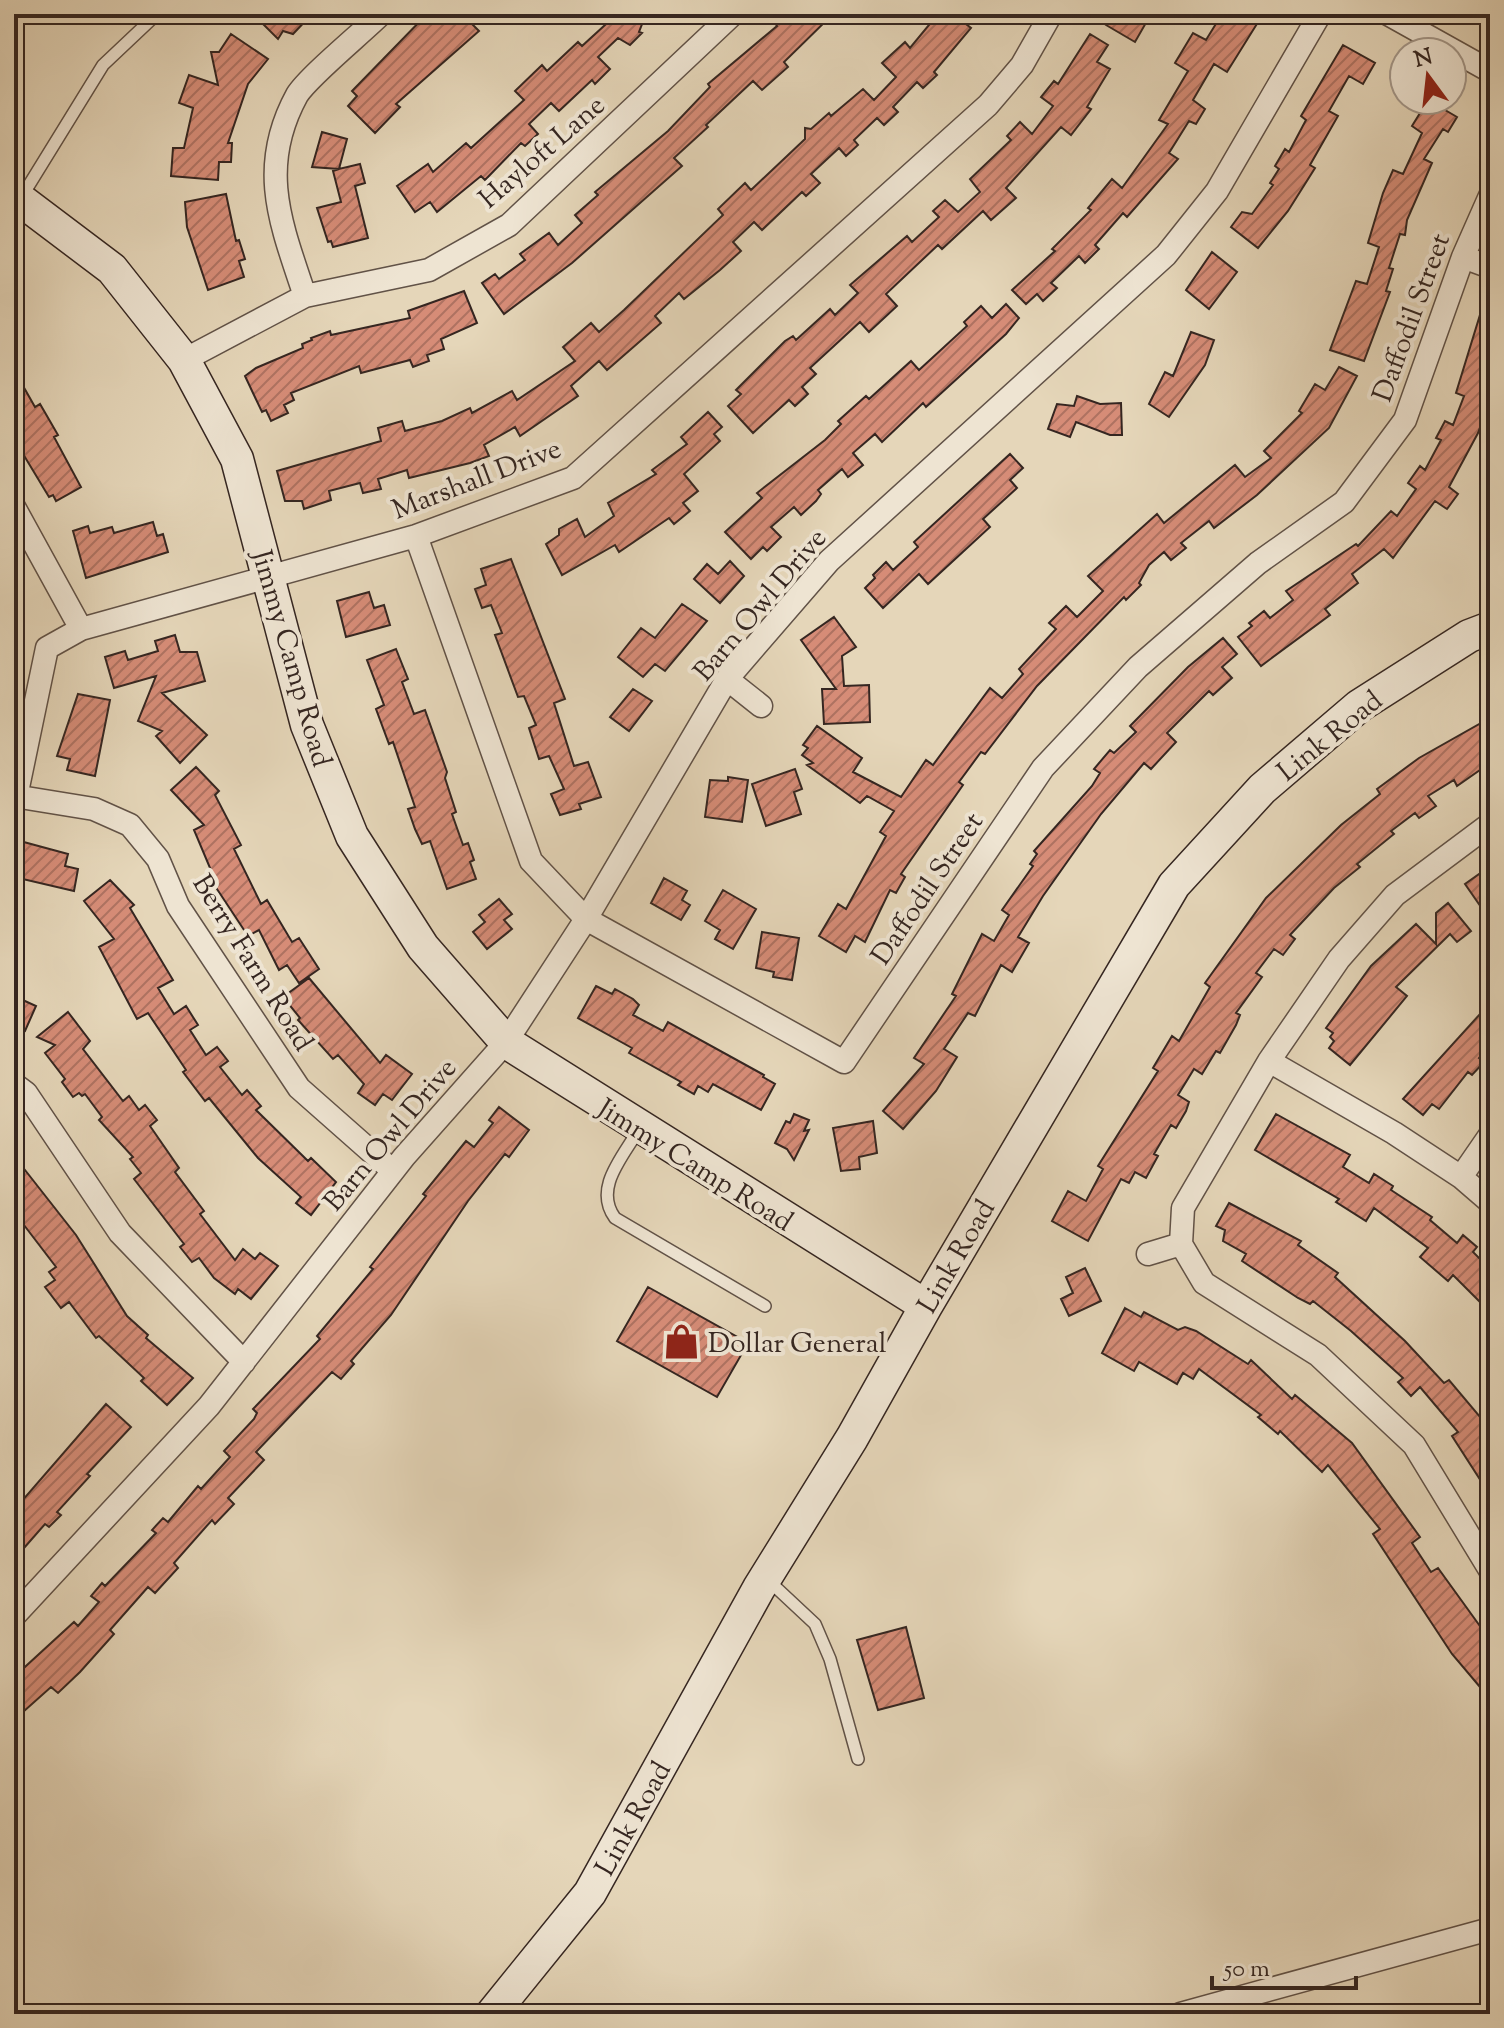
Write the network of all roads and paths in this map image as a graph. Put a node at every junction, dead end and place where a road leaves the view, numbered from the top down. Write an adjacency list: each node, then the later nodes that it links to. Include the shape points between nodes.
1 (157, 14): 9 (lane, via 103,65)
2 (381, 14): 12 (street, via 298,93 274,159 280,222)
3 (733, 14): 12 (street, Hayloft Lane, via 509,225 429,270)
4 (1051, 14): 15 (street, Marshall Drive, via 1022,65 988,105 573,478)
5 (1320, 14): 19 (street, Barn Owl Drive, via 1217,191 1166,255 829,561)
6 (1388, 14): 7 (street)
7 (1490, 71)
8 (1490, 196): 10 (street, Daffodil Street)
9 (17, 197): 13 (main road, Jimmy Camp Road, via 112,269)
10 (1463, 257): 11 (street); 23 (street, Daffodil Street, via 1405,420 1344,502 1258,563 1138,667 1043,768 844,1062)
11 (1490, 267)
12 (305, 296): 13 (street, Hayloft Lane)
13 (184, 360): 16 (main road, Jimmy Camp Road, via 237,459)
14 (14, 507): 18 (street)
15 (416, 536): 16 (street, Marshall Drive); 23 (street, Daffodil Street, via 531,861)
16 (268, 575): 18 (street, Marshall Drive); 24 (main road, Jimmy Camp Road, via 307,725 352,836 423,947)
17 (1490, 628): 35 (main road, Link Road, via 1359,706 1262,789 1174,885)
18 (81, 629): 21 (street, Marshall Drive, via 47,648)
19 (727, 679): 20 (street); 23 (street, Barn Owl Drive)
20 (761, 706)
21 (15, 796): 29 (street, Berry Farm Road, via 94,809 130,825 158,859 178,906 299,1088)
22 (1490, 824): 25 (street, via 1395,895 1339,959)
23 (586, 919): 24 (street, Barn Owl Drive)
24 (506, 1042): 27 (main road, Jimmy Camp Road); 29 (street, Barn Owl Drive)
25 (1269, 1061): 30 (street); 32 (street, via 1183,1208)
26 (14, 1084): 36 (street, via 26,1093 120,1233)
27 (639, 1128): 34 (lane, via 607,1184 604,1198 615,1218); 35 (main road, Jimmy Camp Road)
28 (1490, 1135): 30 (street)
29 (393, 1171): 36 (street, Barn Owl Drive)
30 (1461, 1177): 31 (street)
31 (1490, 1202)
32 (1181, 1244): 33 (street); 37 (street, via 1204,1283 1318,1355 1414,1445)
33 (1148, 1254)
34 (765, 1306)
35 (926, 1306): 38 (main road, Link Road)
36 (244, 1362): 39 (street, Barn Owl Drive)
37 (1490, 1570)
38 (765, 1578): 40 (lane, via 815,1624); 42 (main road, Link Road, via 590,1893)
39 (14, 1616)
40 (858, 1759)
41 (1490, 1929): 43 (street)
42 (492, 2014)
43 (1180, 2014)

